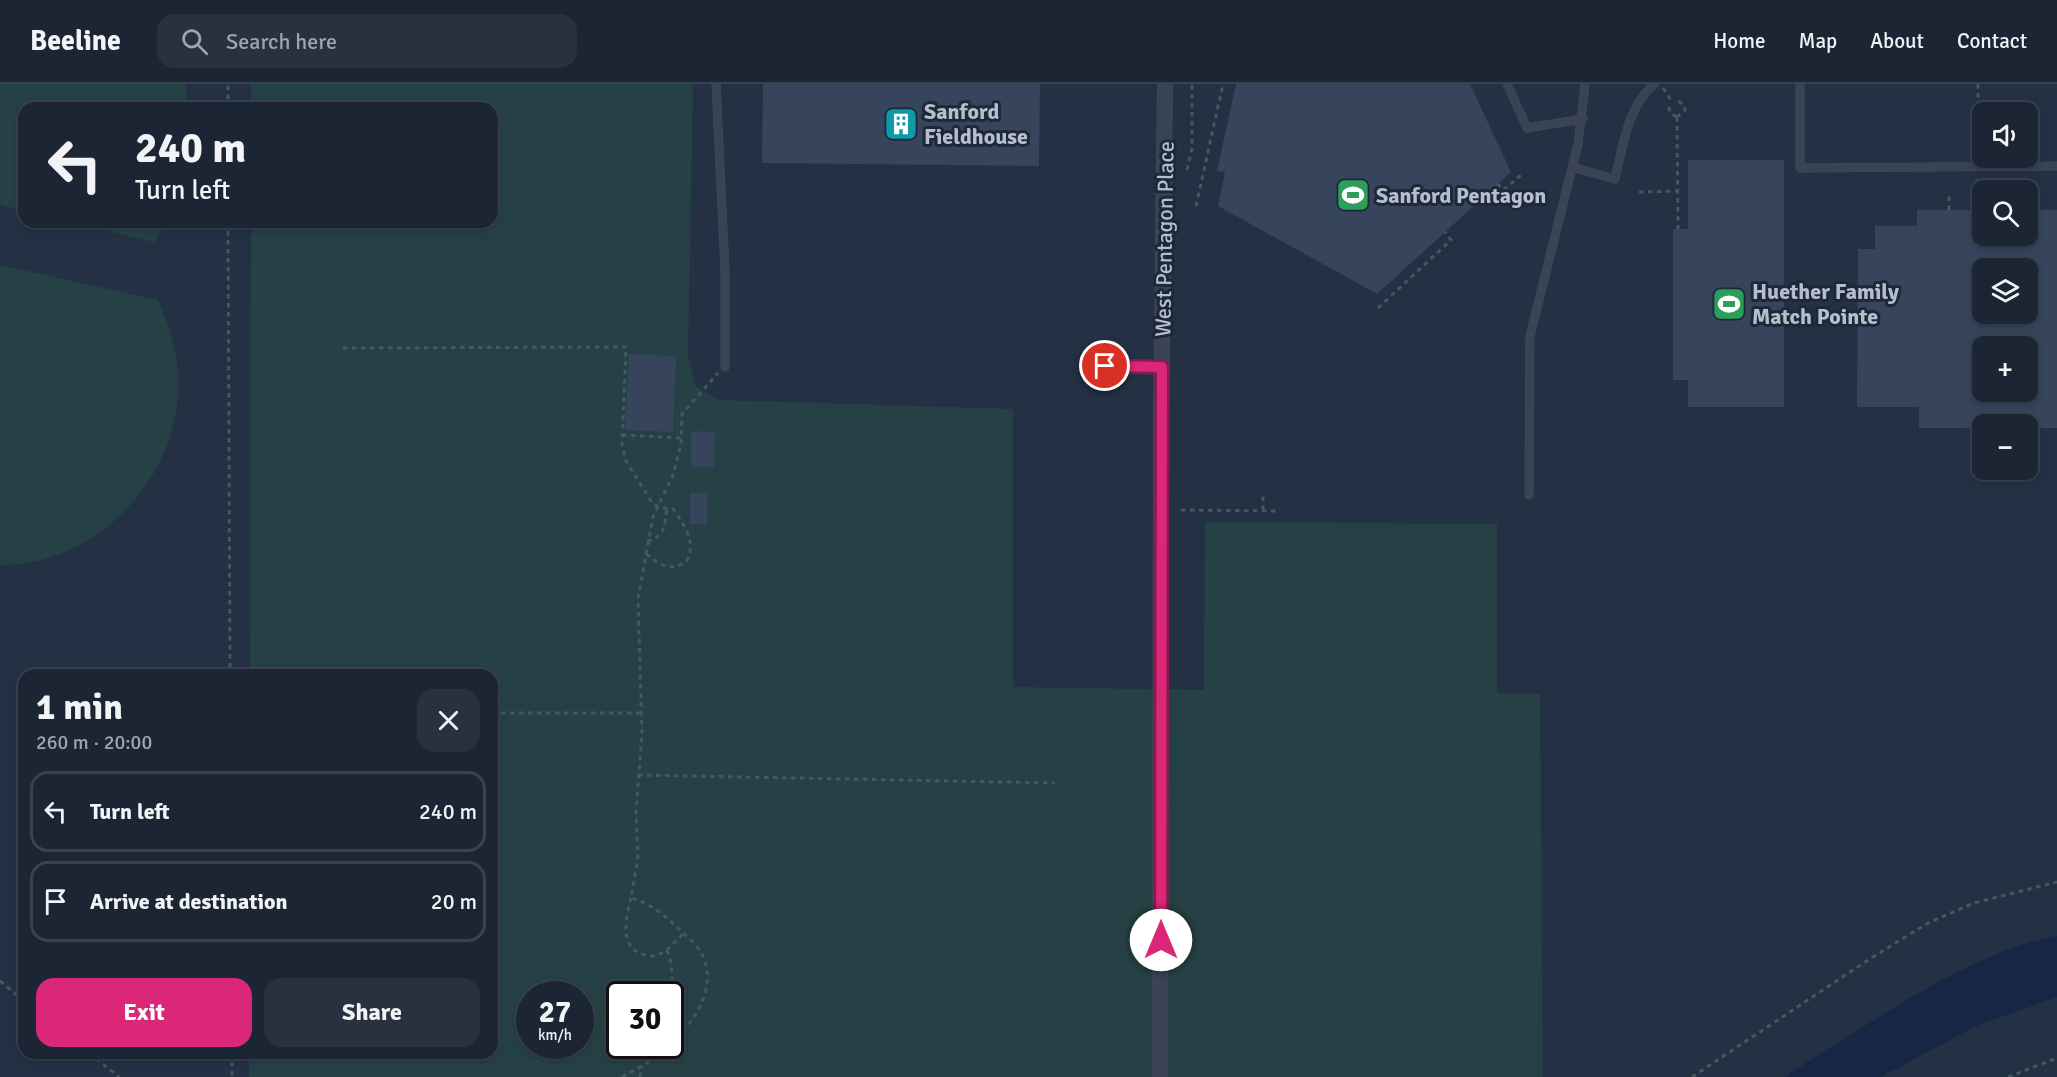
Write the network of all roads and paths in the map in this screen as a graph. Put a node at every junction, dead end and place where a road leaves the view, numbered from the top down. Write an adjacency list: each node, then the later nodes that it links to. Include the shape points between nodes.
1 (228, 84): 13 (path)
2 (716, 84): 37 (lane)
3 (1165, 84): 38 (street, West Pentagon Place)
4 (1192, 84): 23 (path, via 1192,149)
5 (1223, 84): 29 (path)
6 (1507, 84): 18 (lane, via 1527,128)
7 (1585, 84): 18 (lane)
8 (1654, 84): 21 (lane, via 1632,114 1615,179)
9 (1661, 84): 15 (path)
10 (1800, 84): 22 (lane, via 1800,168)
11 (1978, 84): 14 (path)
12 (1678, 101): 17 (path, via 1684,110)
13 (228, 102)
14 (1978, 102)
15 (1673, 103)
16 (1669, 107): 17 (path)
17 (1677, 117): 26 (path)
18 (1583, 118): 21 (lane)
19 (2038, 166): 20 (lane)
20 (2057, 166)
21 (1572, 167): 42 (lane, via 1530,336)
22 (1972, 167)
23 (1187, 170)
24 (1521, 174): 25 (path, via 1504,190)
25 (1497, 184)
26 (1677, 191): 27 (path); 32 (path)
27 (1639, 192)
28 (1949, 192): 30 (path)
29 (1196, 206)
30 (1949, 210)
31 (228, 228): 50 (path)
32 (1677, 229)
33 (1445, 232): 34 (path, via 1451,240)
34 (1378, 308)
35 (343, 348): 39 (path, via 626,348)
36 (1105, 366): 38 (lane)
37 (725, 367): 40 (path, via 682,414)
38 (1162, 367): 74 (street, West Pentagon Place)
39 (622, 435): 40 (path); 43 (path, via 631,472)
40 (681, 438): 43 (path, via 673,475)
41 (1263, 494): 46 (path)
42 (1528, 495)
43 (658, 507): 44 (path); 48 (path)
44 (667, 508): 48 (path, via 662,533 658,539); 49 (path, via 673,509 690,539 687,561 674,568 666,567)
45 (1180, 510): 46 (path)
46 (1263, 510): 47 (path)
47 (1279, 511)
48 (647, 541): 49 (path)
49 (645, 552): 52 (path, via 638,598)
50 (230, 669)
51 (498, 713): 52 (path)
52 (641, 713): 53 (path)
53 (638, 776): 54 (path); 56 (path, via 638,857)
54 (1055, 783)
55 (2057, 882): 75 (path, via 1974,903 1928,923)
56 (631, 898): 57 (path, via 660,910); 58 (path, via 624,923 629,944 647,956)
57 (684, 933): 58 (path); 63 (path, via 702,954 708,979 700,1009)
58 (667, 950): 60 (path)
59 (0, 981): 61 (path)
60 (672, 981)
61 (18, 996)
62 (684, 1023): 63 (path)
63 (687, 1025): 64 (path)
64 (684, 1028)
65 (2057, 1058): 76 (path)
66 (96, 1059): 70 (path)
67 (232, 1059): 71 (path)
68 (654, 1059): 69 (path)
69 (642, 1066): 72 (path); 73 (path)
70 (119, 1077)
71 (232, 1077)
72 (622, 1077)
73 (640, 1077)
74 (1161, 1077)
75 (1692, 1077)
76 (2008, 1077)

